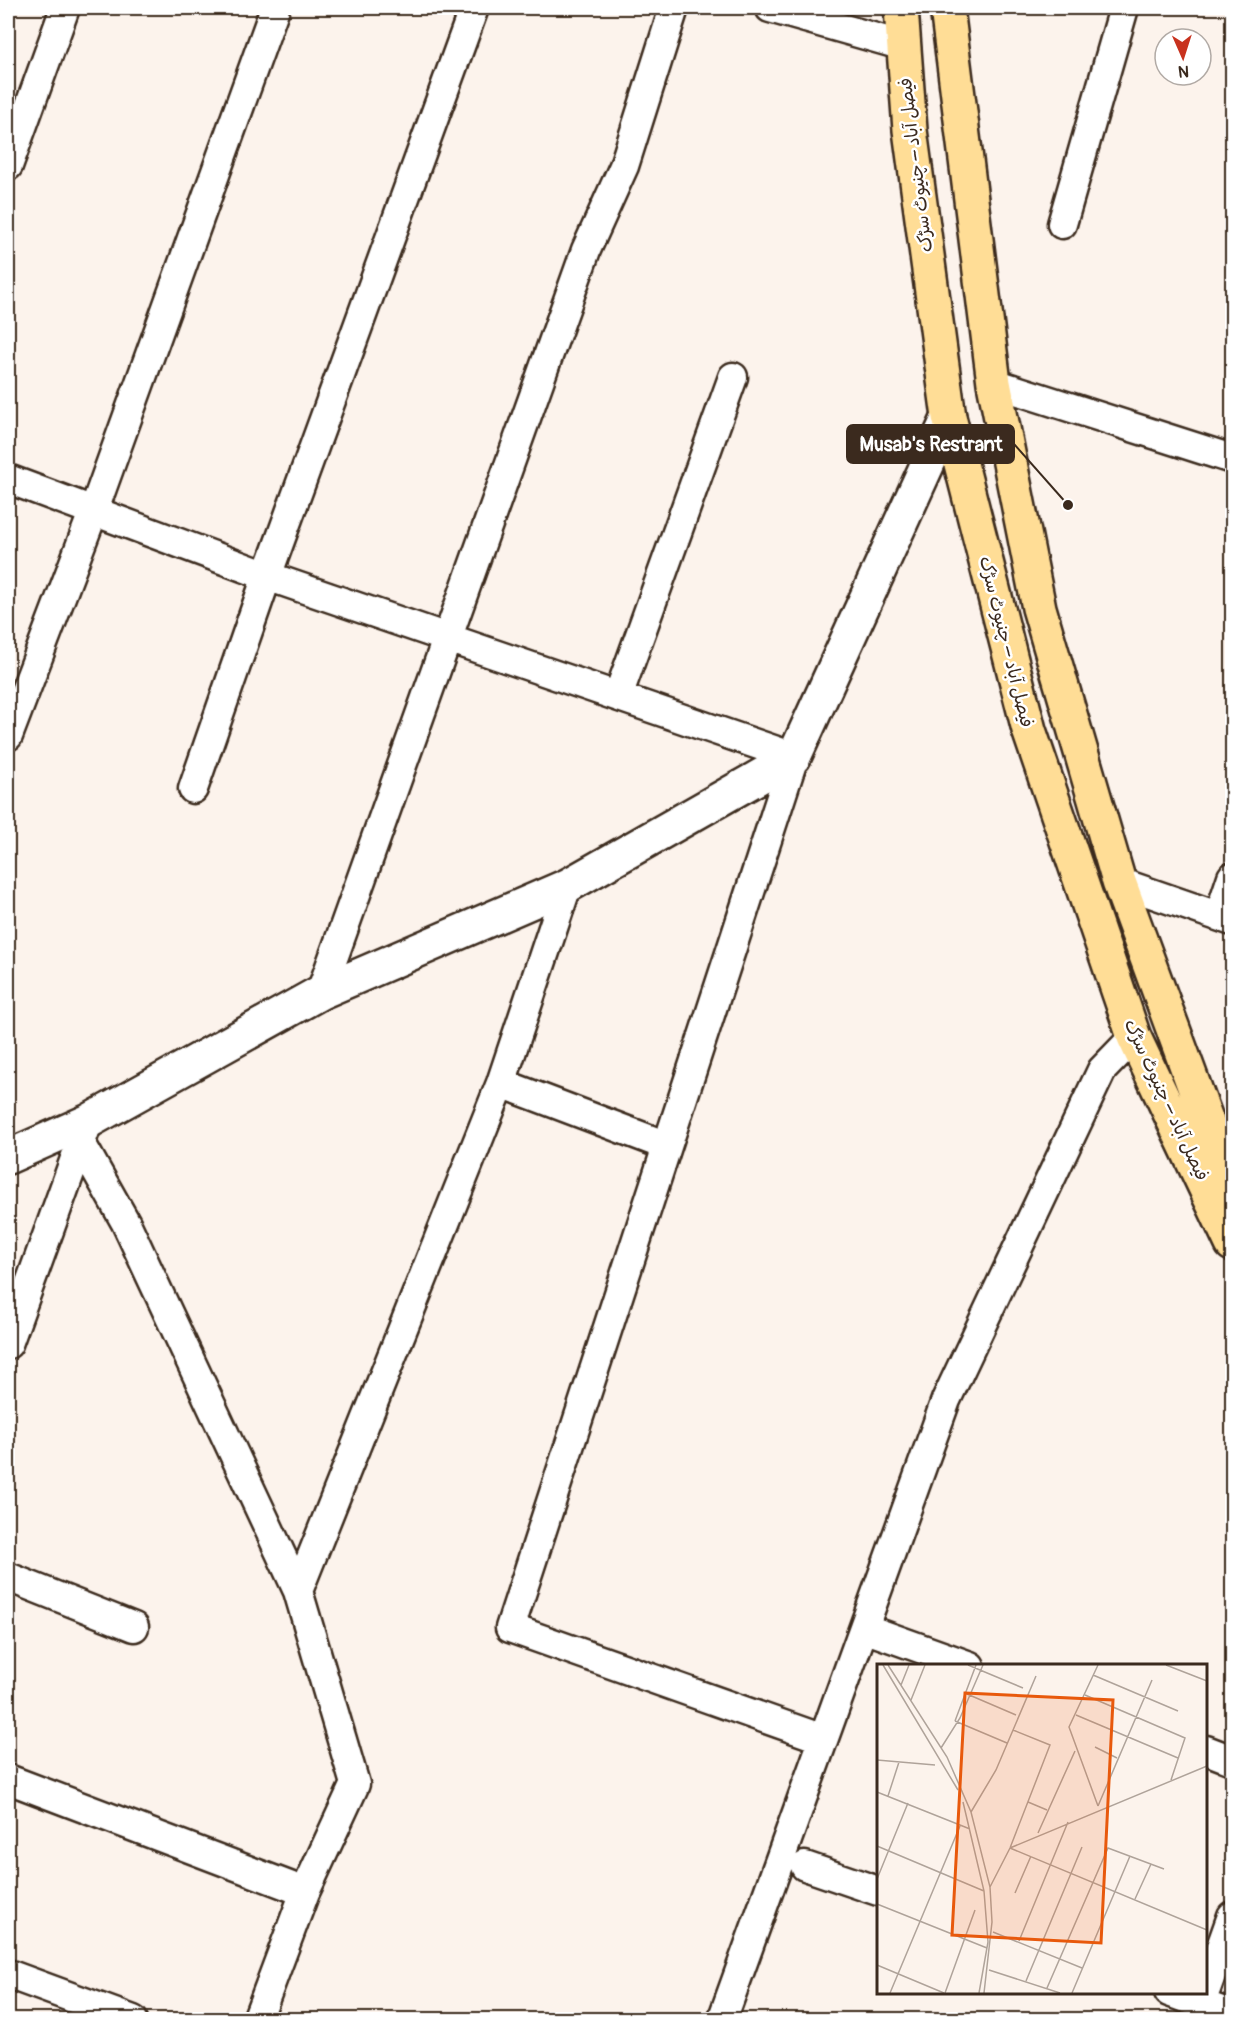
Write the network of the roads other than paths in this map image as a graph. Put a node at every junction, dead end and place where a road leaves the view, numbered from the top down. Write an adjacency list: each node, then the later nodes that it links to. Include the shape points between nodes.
1 (65, 8): 10 (street)
2 (275, 8): 17 (street)
3 (474, 8): 18 (street)
4 (674, 8): 19 (street, via 624,166 586,250)
5 (770, 8): 9 (street)
6 (901, 8): 9 (highway, فیصل آباد – چنیوٹ سڑک)
7 (947, 8): 13 (highway, فیصل آباد – چنیوٹ سڑک)
8 (1124, 8): 11 (street)
9 (904, 46): 14 (highway, فیصل آباد – چنیوٹ سڑک, via 910,130)
10 (8, 166)
11 (1062, 224)
12 (733, 377): 20 (street)
13 (994, 383): 15 (street); 25 (highway, فیصل آباد – چنیوٹ سڑک, via 1039,608)
14 (949, 417): 22 (street); 29 (highway, فیصل آباد – چنیوٹ سڑک, via 1029,730)
15 (1233, 459)
16 (8, 479): 17 (street)
17 (94, 510): 18 (street); 21 (street)
18 (267, 576): 19 (street); 23 (street)
19 (449, 638): 20 (street); 28 (street)
20 (618, 696): 22 (street)
21 (8, 736)
22 (794, 757): 26 (street); 32 (street)
23 (193, 789)
24 (1233, 877): 27 (street)
25 (1119, 882): 27 (street); 34 (highway, فیصل آباد – چنیوٹ سڑک, via 1216,1146)
26 (567, 886): 28 (street); 30 (street)
27 (1226, 919)
28 (321, 992): 31 (street)
29 (1134, 1037): 35 (highway, فیصل آباد – چنیوٹ سڑک); 40 (street, via 1102,1070 946,1400)
30 (501, 1083): 32 (street); 38 (street)
31 (85, 1132): 33 (street); 36 (street); 38 (street)
32 (667, 1146): 42 (street, via 510,1628)
33 (8, 1157)
34 (1233, 1176)
35 (1233, 1244)
36 (8, 1344)
37 (8, 1577): 39 (street)
38 (298, 1591): 48 (street, via 355,1784)
39 (134, 1627)
40 (864, 1628): 41 (street); 42 (street)
41 (967, 1664)
42 (823, 1739): 57 (street)
43 (1207, 1750): 44 (street)
44 (1233, 1760)
45 (8, 1779): 48 (street)
46 (805, 1866): 47 (street)
47 (877, 1890)
48 (305, 1892): 56 (street)
49 (1233, 1916): 51 (street)
50 (8, 1974): 55 (street)
51 (1207, 1985)
52 (1176, 1994): 53 (street)
53 (1201, 2001): 54 (street)
54 (1233, 2015)
55 (133, 2019)
56 (257, 2019)
57 (722, 2019)

